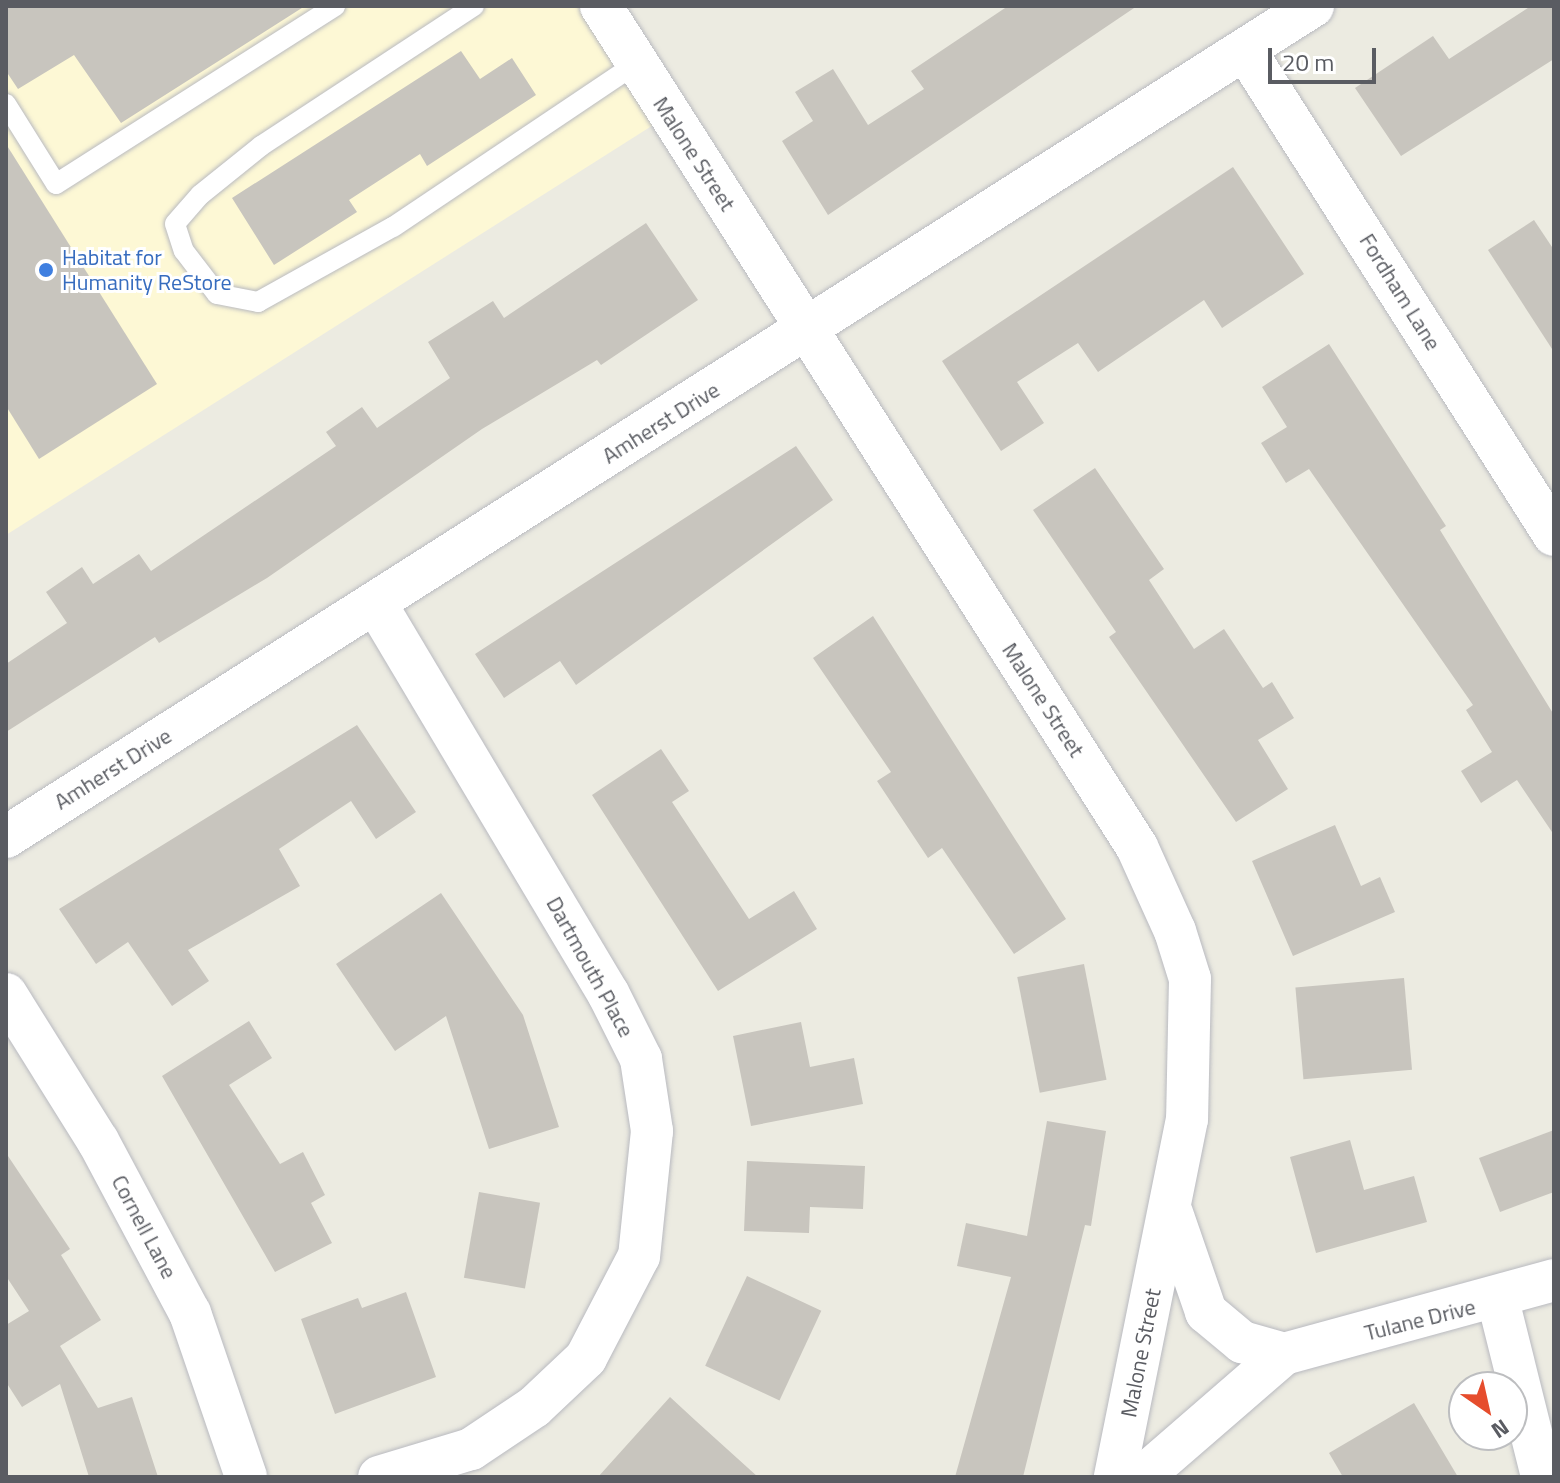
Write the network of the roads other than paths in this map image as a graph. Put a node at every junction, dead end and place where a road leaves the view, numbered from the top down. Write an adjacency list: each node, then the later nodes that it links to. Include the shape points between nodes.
1 (335, 6): 7 (lane, via 56,184)
2 (474, 6): 6 (lane, via 261,146 200,195 175,224 184,251 217,294 258,302 393,227)
3 (601, 6): 6 (street, Malone Street)
4 (1313, 6): 5 (street, Amherst Drive)
5 (1245, 50): 8 (street, Amherst Drive); 9 (street, Fordham Lane)
6 (637, 63): 8 (street, Malone Street)
7 (6, 104)
8 (807, 331): 10 (street, Amherst Drive); 13 (street, Malone Street, via 1160,890 1190,979 1192,1028 1187,1119)
9 (1554, 535)
10 (376, 604): 11 (street, Amherst Drive); 18 (street, Dartmouth Place, via 608,993 641,1059 653,1143 639,1256 586,1358 534,1407 471,1449)
11 (6, 837)
12 (6, 994): 17 (street, Cornell Lane, via 98,1141 190,1313)
13 (1170, 1204): 16 (street, via 1206,1312 1242,1342); 19 (street, Malone Street)
14 (1554, 1280): 15 (street, Tulane Drive)
15 (1498, 1300): 16 (street, Tulane Drive); 21 (street)
16 (1284, 1354): 20 (street, Tulane Drive)
17 (246, 1477)
18 (379, 1477)
19 (1115, 1477)
20 (1142, 1477)
21 (1542, 1477)

